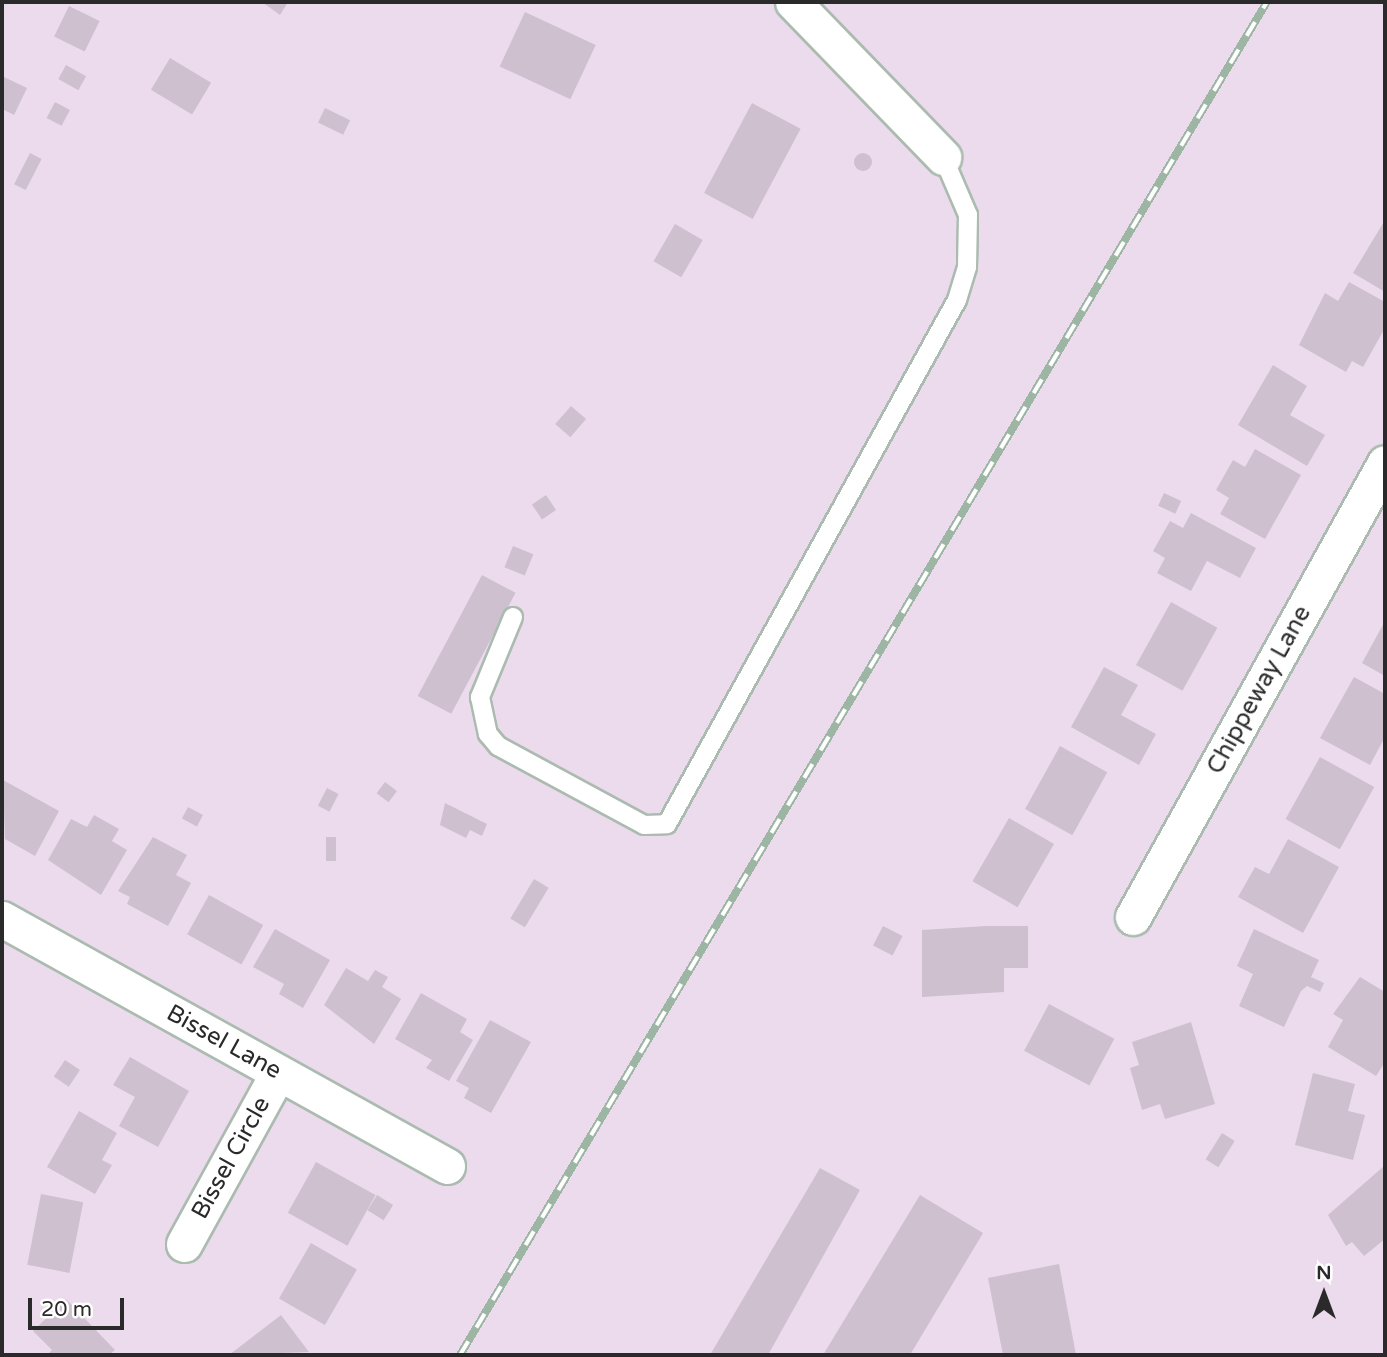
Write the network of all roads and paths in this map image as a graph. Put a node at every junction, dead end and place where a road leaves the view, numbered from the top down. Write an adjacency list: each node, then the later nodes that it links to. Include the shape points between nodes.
1 (793, 2): 2 (street)
2 (943, 157): 4 (lane, via 968,215 967,267 957,300 667,824 644,825 498,746 488,734 480,697)
3 (1385, 463): 5 (street, Chippeway Lane)
4 (513, 617)
5 (1133, 917)
6 (2, 919): 7 (street, Bissel Lane)
7 (278, 1073): 8 (street, Bissel Lane); 9 (street, Bissel Circle)
8 (447, 1166)
9 (184, 1244)

